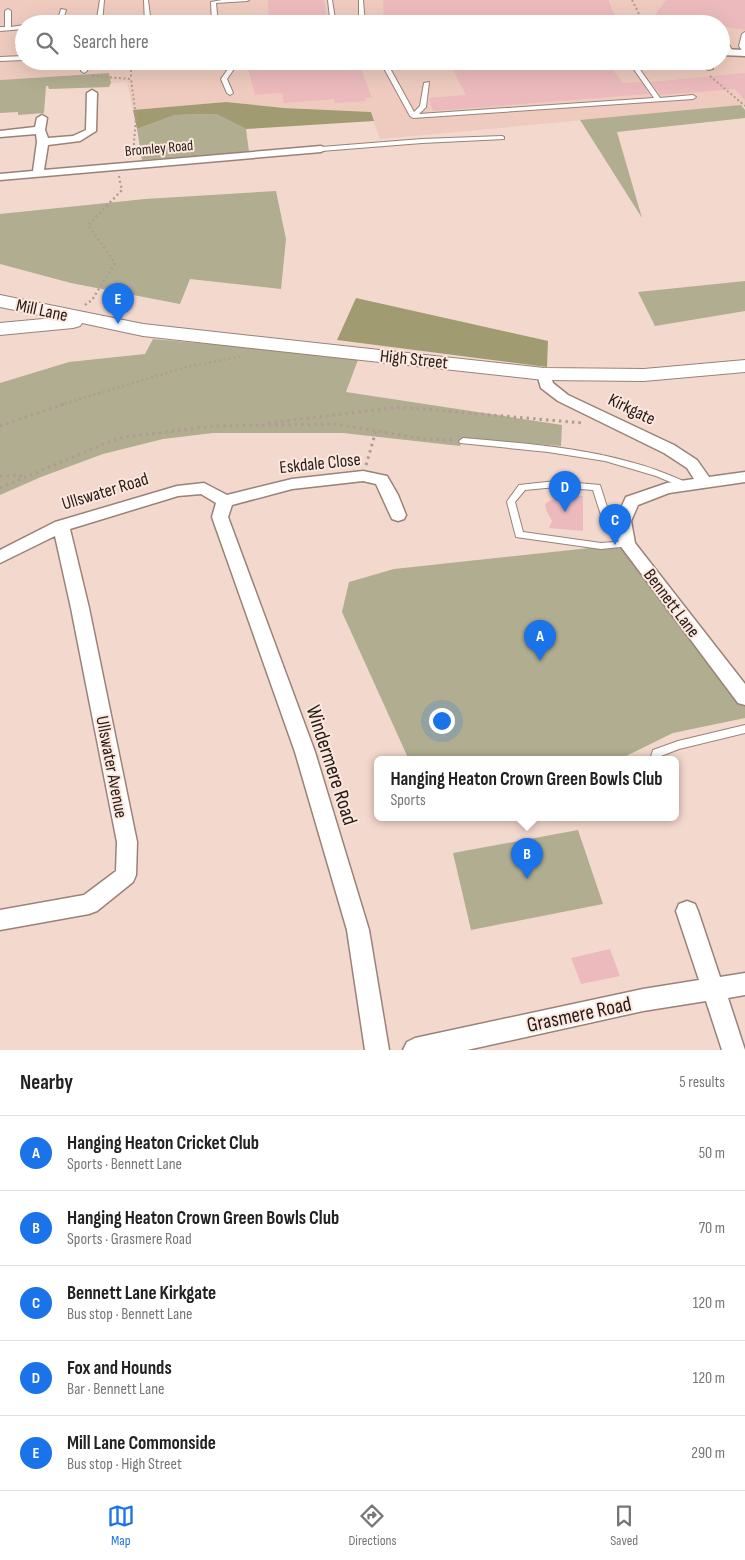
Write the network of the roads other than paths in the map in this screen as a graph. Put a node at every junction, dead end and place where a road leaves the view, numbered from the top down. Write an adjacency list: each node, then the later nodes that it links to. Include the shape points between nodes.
1 (102, 0): 9 (lane)
2 (146, 0): 10 (lane)
3 (247, 0): 11 (lane, via 213,2)
4 (330, 0): 12 (lane)
5 (361, 0): 13 (lane)
6 (63, 10): 8 (lane)
7 (8, 11): 14 (lane)
8 (62, 15)
9 (100, 15)
10 (147, 15)
11 (214, 15)
12 (332, 15)
13 (362, 15)
14 (8, 28): 15 (lane); 16 (lane)
15 (15, 28)
16 (0, 29)
17 (745, 34): 19 (lane, via 742,46)
18 (730, 52): 19 (street)
19 (745, 52)
20 (15, 58): 21 (lane)
21 (0, 59)
22 (230, 70): 27 (lane, via 224,78)
23 (387, 70): 30 (lane)
24 (637, 70): 29 (lane)
25 (427, 82): 30 (lane, via 423,107)
26 (95, 92): 31 (street, via 91,131 76,139)
27 (230, 94)
28 (692, 97): 29 (lane)
29 (658, 99): 30 (lane)
30 (413, 116)
31 (42, 130): 32 (street); 35 (street)
32 (0, 134)
33 (502, 138): 34 (lane)
34 (321, 149): 35 (street, Bromley Road)
35 (38, 173): 36 (street, Bromley Road)
36 (0, 177)
37 (0, 301): 38 (street, Mill Lane)
38 (78, 317): 39 (street, via 58,324); 41 (street, High Street, via 143,330)
39 (0, 329)
40 (745, 366): 41 (street, High Street, via 661,373)
41 (544, 374): 44 (street, Kirkgate, via 546,385 563,398 668,449 692,464)
42 (463, 441): 45 (lane, via 570,451 632,465)
43 (745, 477): 44 (street)
44 (704, 481): 45 (street)
45 (685, 485): 47 (street, via 667,488)
46 (226, 501): 48 (street, Eskdale Close, via 292,484 363,476 381,480); 49 (street, Ullswater Road, via 204,488 177,491); 59 (street, Windermere Road, via 220,517 305,752 358,930)
47 (629, 508): 50 (street, Bennett Lane, via 623,521); 50 (lane, via 604,513 597,487 556,484 522,486 511,502 519,535 601,546)
48 (398, 515)
49 (61, 526): 51 (street, Ullswater Road); 56 (street, Ullswater Avenue, via 127,842 126,876 89,904)
50 (628, 544): 52 (street, Bennett Lane)
51 (0, 557)
52 (745, 698)
53 (745, 729): 54 (lane, via 678,745)
54 (656, 756)
55 (687, 911): 58 (street)
56 (0, 920)
57 (745, 984): 58 (street, Grasmere Road)
58 (714, 988): 60 (street, Grasmere Road, via 643,1000); 61 (street)
59 (377, 1050)
60 (415, 1050)
61 (734, 1050)

